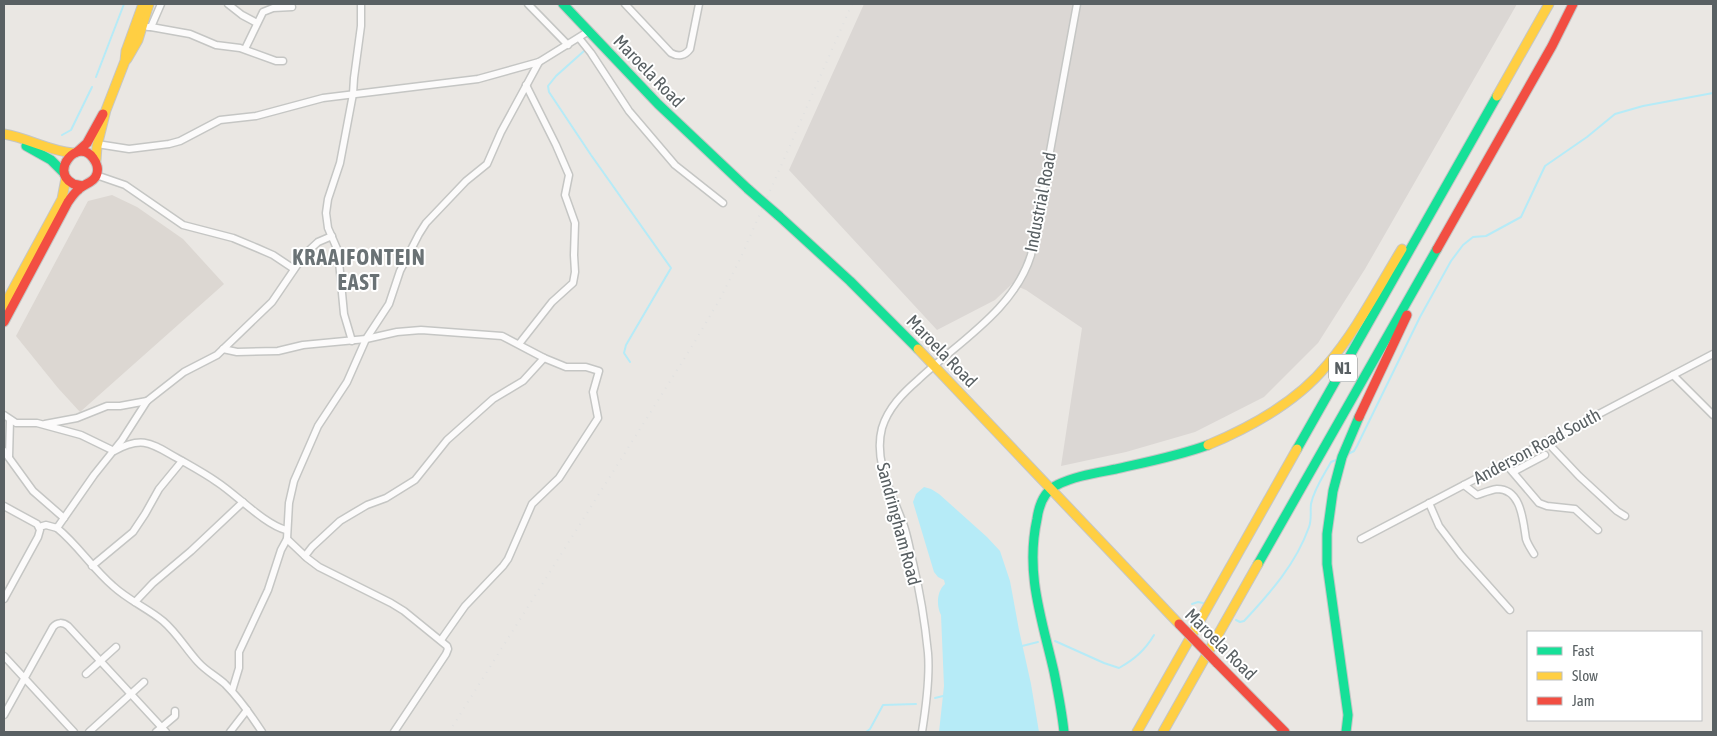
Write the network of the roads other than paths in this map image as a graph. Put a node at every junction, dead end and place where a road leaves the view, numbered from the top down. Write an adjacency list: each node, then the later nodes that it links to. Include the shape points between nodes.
1 (143, 4): 20 (main road)
2 (149, 4): 15 (main road)
3 (161, 4): 15 (street)
4 (228, 4): 14 (street)
5 (361, 4): 24 (street)
6 (528, 4): 18 (street)
7 (563, 4): 16 (main road, Maroela Road)
8 (625, 4): 9 (street, via 670,53 676,55 688,52 691,46)
9 (699, 4)
10 (1077, 4): 46 (street, Industrial Road, via 1026,269 1010,297)
11 (1550, 4): 26 (main road, N1)
12 (1573, 4): 35 (main road, N1)
13 (292, 7): 14 (street, via 268,9)
14 (257, 23): 19 (street)
15 (146, 27): 19 (street, via 177,31 216,45); 20 (main road)
16 (589, 31): 17 (street); 46 (main road, Maroela Road, bridge, via 658,104 850,281)
17 (579, 38): 18 (street); 34 (street, via 629,111 675,165)
18 (568, 45): 22 (street)
19 (245, 49): 21 (street)
20 (125, 61): 25 (main road)
21 (283, 61)
22 (540, 62): 23 (street); 24 (street, via 466,82)
23 (526, 85): 40 (street, via 486,164 426,223 400,270 389,304); 42 (street, via 569,175 565,194 575,224 575,272 573,283 552,302)
24 (353, 94): 28 (street, via 256,116 220,120 169,144 129,149); 36 (street, via 340,163 327,206 326,221)
25 (106, 110): 28 (main road); 29 (main road, via 87,142)
26 (1475, 134): 62 (main road, via 1339,350 1290,399 1247,428 1220,441 1185,453 1072,479); 100 (main road, N1)
27 (4, 136): 29 (main road, via 18,137 55,152); 31 (main road, via 51,160)
28 (97, 144): 30 (main road)
29 (75, 152): 30 (main road, via 88,153); 31 (main road, via 64,163)
30 (96, 160): 32 (main road)
31 (65, 175): 33 (main road, via 73,184); 38 (main road, via 62,199)
32 (96, 175): 33 (main road); 37 (street, via 125,185 183,225 233,238 273,255)
33 (83, 186): 39 (main road, via 68,202)
34 (723, 203)
35 (1448, 228): 101 (main road, N1); 103 (main road, via 1354,427 1333,491 1327,564 1345,686)
36 (332, 236): 37 (street, via 312,247); 41 (street, via 338,251 343,306)
37 (294, 269): 43 (street, via 272,302)
38 (4, 306)
39 (4, 322)
40 (366, 340): 41 (street); 42 (street, via 421,330 495,335); 70 (street, via 355,367 318,426 305,454 294,481)
41 (352, 341): 43 (street, via 303,345 278,351)
42 (519, 344): 45 (street)
43 (223, 349): 48 (street, via 208,361 184,372)
44 (1713, 354): 47 (street, Anderson Road South)
45 (544, 358): 75 (street, via 523,381 493,400 447,440 415,480 352,513); 80 (street, via 566,367 599,371 593,392 598,418 559,478 532,504 508,559 465,606)
46 (934, 365): 62 (main road, Maroela Road); 98 (street, Sandringham Road, via 894,403 886,416 880,447 885,478 905,528 928,654)
47 (1673, 374): 49 (street); 53 (street, Anderson Road South)
48 (147, 401): 52 (street, via 107,406 77,418); 55 (street)
49 (1713, 415)
50 (4, 416): 51 (street)
51 (10, 420): 52 (street); 57 (street)
52 (44, 425): 55 (street, via 81,436)
53 (1546, 440): 59 (street, Anderson Road South); 66 (street, via 1578,476)
54 (4, 451): 57 (street)
55 (114, 451): 58 (street, via 130,443 149,442); 67 (street)
56 (1545, 455): 60 (street)
57 (9, 456): 67 (street, via 33,491)
58 (182, 461): 63 (street, via 217,481); 76 (street, via 159,489 133,532)
59 (1505, 463): 60 (street); 61 (street, Anderson Road South)
60 (1513, 472): 71 (street, via 1539,503 1575,509)
61 (1464, 485): 64 (street, Anderson Road South); 74 (street, via 1475,494 1498,489 1510,494 1520,507 1527,542)
62 (1050, 489): 99 (main road, via 1042,500 1034,525 1031,565); 102 (main road, Maroela Road, bridge)
63 (243, 502): 70 (street); 78 (street)
64 (1429, 503): 73 (street, Anderson Road South); 79 (street, via 1439,526)
65 (4, 506): 68 (street)
66 (1625, 516)
67 (64, 518): 69 (street)
68 (39, 527): 69 (street); 77 (street, via 38,537)
69 (57, 528): 76 (street, via 77,546)
70 (286, 530): 72 (street)
71 (1598, 530)
72 (287, 539): 75 (street); 87 (street, via 239,652 239,668)
73 (1361, 539)
74 (1534, 554)
75 (305, 556): 80 (street, via 334,575 391,603)
76 (92, 566): 78 (street, via 121,594)
77 (4, 599)
78 (136, 602): 87 (street, via 165,622 197,661)
79 (1510, 610)
80 (441, 640): 97 (street, via 447,646 446,654)
81 (116, 647): 83 (street)
82 (4, 656): 85 (street)
83 (100, 661): 84 (street); 85 (street, via 68,626 57,623); 88 (street)
84 (86, 674)
85 (24, 678): 91 (street); 93 (street)
86 (144, 682): 88 (street)
87 (232, 691): 89 (street)
88 (131, 694): 92 (street); 94 (street)
89 (247, 710): 95 (street); 96 (street)
90 (175, 711): 92 (street, via 175,716)
91 (4, 715)
92 (161, 731)
93 (74, 732)
94 (89, 732)
95 (230, 732)
96 (262, 732)
97 (394, 732)
98 (922, 732)
99 (1064, 732)
100 (1137, 732)
101 (1163, 732)
102 (1285, 732)
103 (1346, 732)

